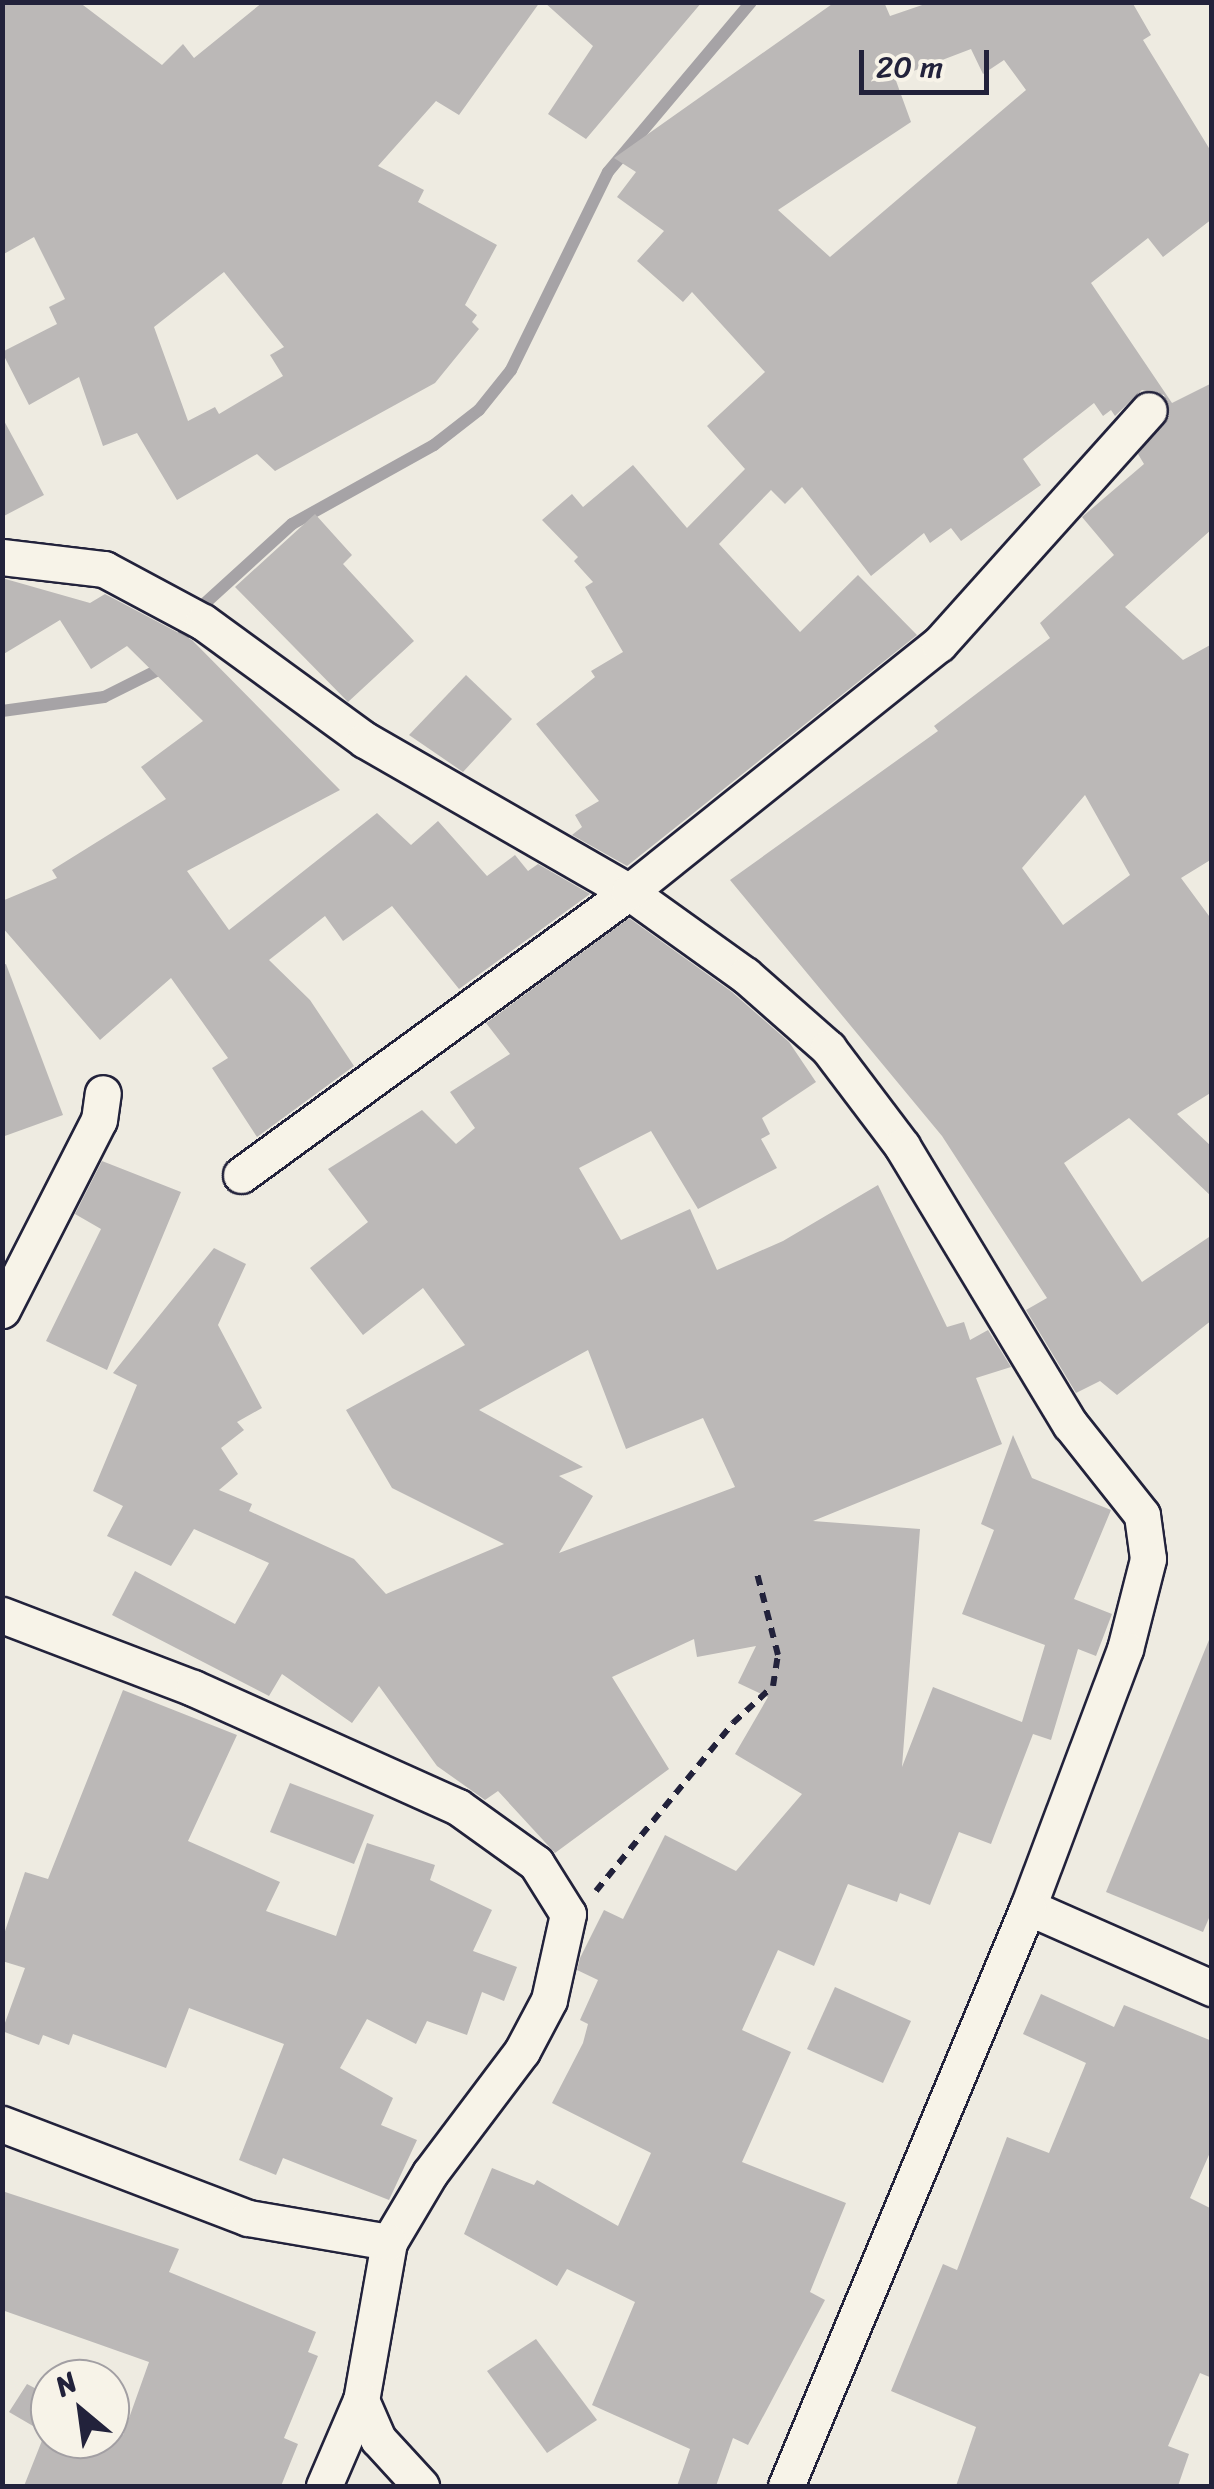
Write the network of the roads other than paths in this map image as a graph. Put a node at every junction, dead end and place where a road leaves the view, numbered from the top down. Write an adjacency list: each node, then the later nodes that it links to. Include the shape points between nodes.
1 (1150, 410): 3 (street, via 940,644)
2 (2, 557): 3 (street, via 104,569 203,622 364,740)
3 (629, 892): 5 (street); 8 (street, via 745,975 828,1048 902,1146 1070,1424 1142,1514 1148,1559 1124,1649)
4 (103, 1093): 6 (street, via 100,1120)
5 (241, 1175)
6 (2, 1310)
7 (2, 1615): 11 (street, via 192,1688 458,1808 536,1864 568,1914 549,2000 522,2052 430,2173)
8 (1028, 1907): 9 (street); 15 (street)
9 (1212, 1988)
10 (2, 2124): 11 (street, via 248,2218)
11 (389, 2242): 12 (street)
12 (361, 2400): 13 (street); 14 (street, via 378,2439)
13 (324, 2486)
14 (421, 2486)
15 (786, 2486)

